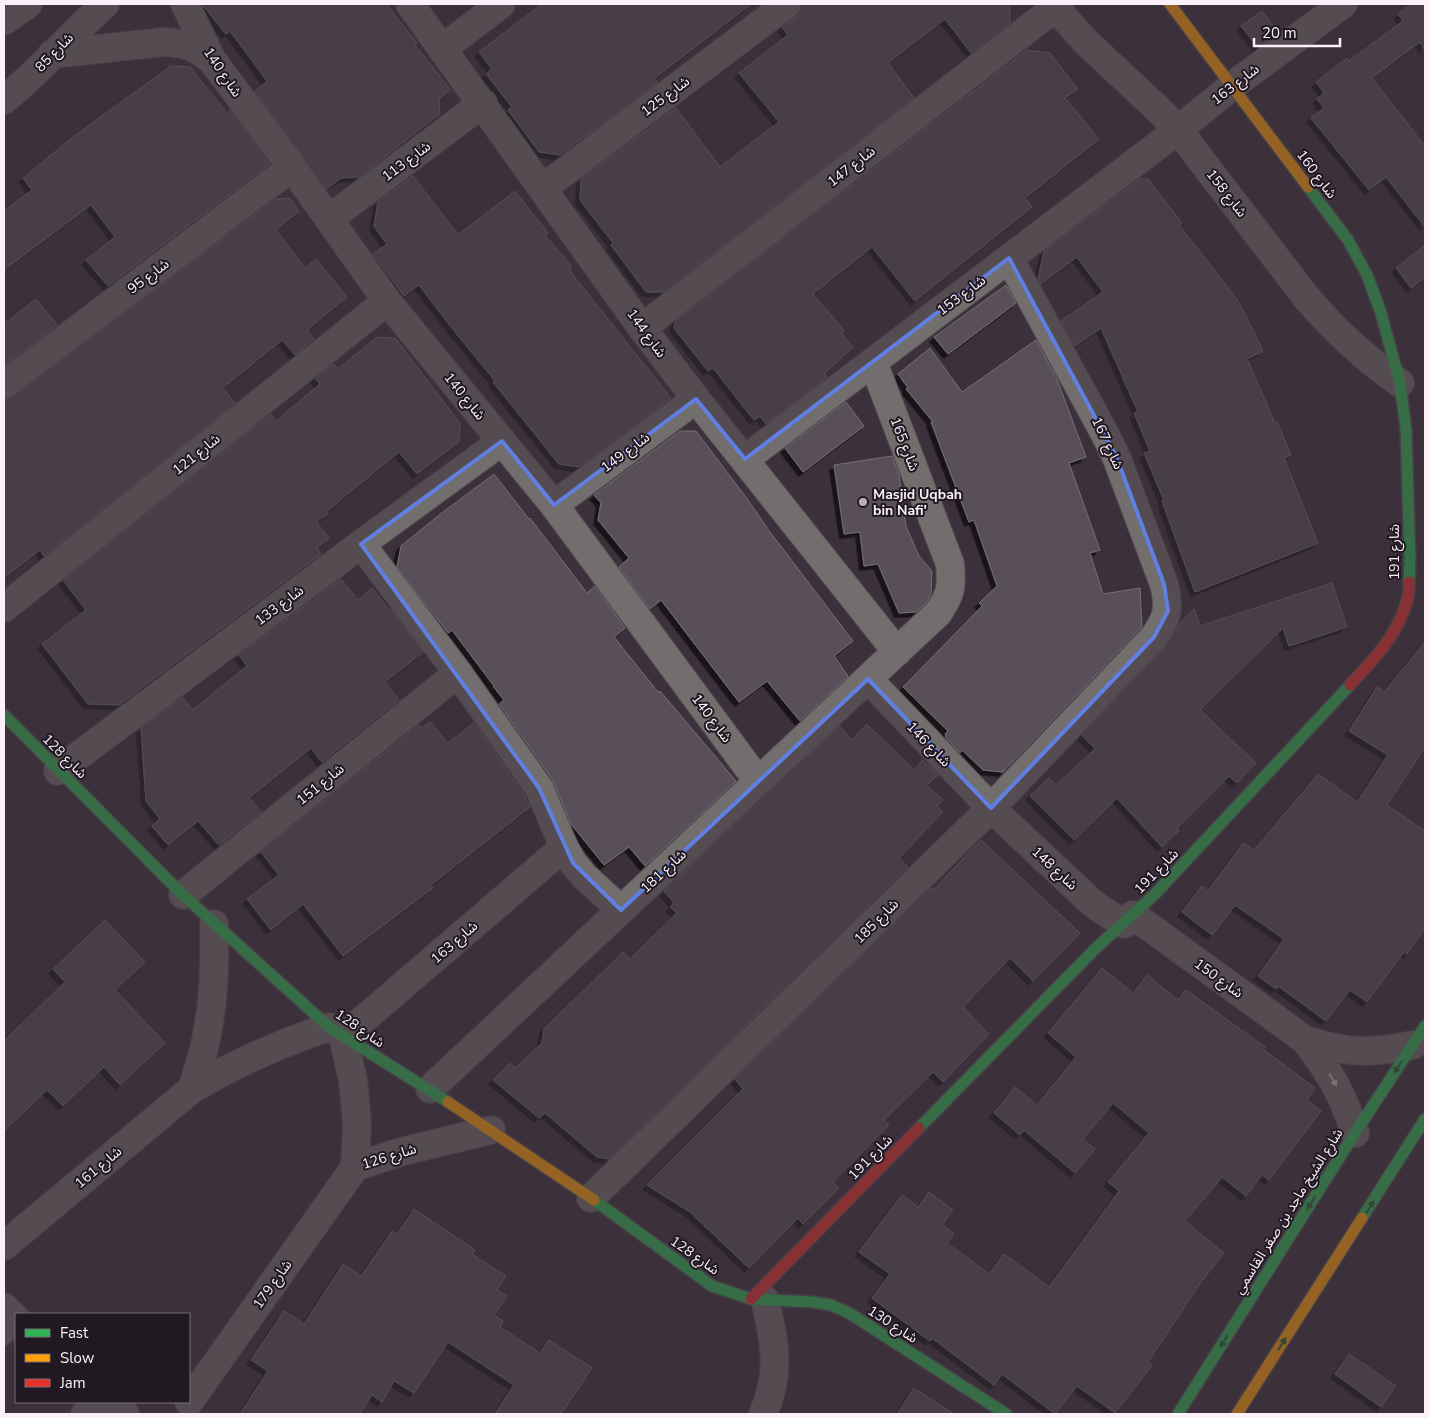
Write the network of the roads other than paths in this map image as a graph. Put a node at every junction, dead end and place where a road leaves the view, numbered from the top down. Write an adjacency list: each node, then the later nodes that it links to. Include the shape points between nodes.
1 (28, 4): 10 (street)
2 (105, 4): 12 (street, شارع 85)
3 (185, 4): 13 (street, شارع 140)
4 (410, 4): 11 (street, شارع 144)
5 (500, 4): 11 (street)
6 (787, 4): 19 (street, شارع 125)
7 (1170, 4): 14 (street, شارع 160)
8 (1343, 4): 14 (street, شارع 163)
9 (1056, 5): 17 (street, شارع 158, via 1086,42); 23 (street, شارع 147)
10 (4, 21)
11 (442, 49): 16 (street, شارع 144)
12 (52, 54): 13 (street, via 164,42 182,43); 15 (street, شارع 85)
13 (212, 60): 18 (street, شارع 140)
14 (1232, 86): 17 (street, شارع 163); 25 (street, شارع 160, via 1348,240 1367,275 1380,310)
15 (4, 100)
16 (483, 103): 19 (street, شارع 144); 20 (street, شارع 113)
17 (1178, 130): 21 (street, شارع 153); 25 (street, شارع 158, via 1327,321)
18 (292, 167): 20 (street, شارع 140); 26 (street, شارع 95)
19 (543, 188): 23 (street, شارع 144)
20 (329, 219): 22 (street, شارع 140)
21 (1009, 258): 24 (street, شارع 153); 33 (street, شارع 167, via 1116,456 1168,597 1168,610)
22 (387, 301): 28 (street, شارع 140); 32 (street, شارع 121)
23 (642, 328): 27 (street, شارع 144)
24 (873, 362): 29 (street, شارع 153); 34 (street, شارع 165, via 945,548 952,581 949,597 938,613)
25 (1400, 383): 44 (street, شارع 191, via 1406,430 1410,560 1408,600 1396,629 1376,657)
26 (4, 386)
27 (696, 399): 29 (street, شارع 144); 30 (street, شارع 149)
28 (502, 441): 30 (street, شارع 140); 31 (street, شارع 133)
29 (745, 459): 34 (street, شارع 144)
30 (554, 505): 39 (street, شارع 140)
31 (361, 544): 35 (street); 38 (street, شارع 133)
32 (4, 608)
33 (1154, 637): 40 (street, شارع 185)
34 (897, 652): 36 (street, شارع 181)
35 (458, 673): 41 (street, via 539,788); 42 (street, شارع 151)
36 (868, 679): 39 (street, شارع 181); 40 (street, شارع 146)
37 (4, 715): 38 (street, شارع 128)
38 (58, 771): 42 (street, شارع 128)
39 (758, 781): 43 (street, شارع 181)
40 (991, 808): 44 (street, شارع 148, via 1099,908); 55 (street, شارع 185)
41 (564, 847): 43 (street, via 584,876); 46 (street, شارع 163)
42 (182, 895): 45 (street, شارع 128)
43 (621, 910): 50 (street, شارع 181)
44 (1129, 919): 48 (street, شارع 150); 57 (street, شارع 191, via 1096,948)
45 (214, 924): 46 (street, شارع 128); 49 (street, via 211,1008 204,1049)
46 (336, 1032): 49 (street, شارع 161, via 293,1038 224,1070); 50 (street, شارع 128); 54 (street, شارع 126, via 353,1080 357,1123)
47 (1419, 1035): 48 (street, شارع 150, via 1386,1050 1358,1052); 53 (street, شارع الشيخ ماجد بن صقر القاسمي, one-way to 53)
48 (1305, 1040): 53 (street, شارع 150, one-way to 53, via 1336,1084)
49 (192, 1089): 56 (street, شارع 161)
50 (430, 1089): 52 (street, شارع 128)
51 (1425, 1119): 72 (street, one-way to 51)
52 (491, 1130): 54 (street, شارع 126, via 400,1152); 55 (street, شارع 128)
53 (1355, 1133): 71 (street, شارع الشيخ ماجد بن صقر القاسمي, one-way to 71)
54 (355, 1167): 62 (street, شارع 179)
55 (591, 1198): 57 (street, شارع 128, via 698,1278 712,1286)
56 (4, 1246)
57 (758, 1300): 69 (street, via 774,1335 775,1370); 70 (street, شارع 130, via 812,1302 831,1305 849,1313)
58 (4, 1307): 59 (street)
59 (15, 1318)
60 (15, 1326): 61 (lane)
61 (4, 1336)
62 (190, 1401)
63 (92, 1403): 66 (street)
64 (109, 1403): 67 (street)
65 (188, 1403): 68 (street, شارع 179)
66 (85, 1414)
67 (124, 1414)
68 (180, 1414)
69 (763, 1414)
70 (1006, 1414)
71 (1178, 1414)
72 (1237, 1414)

